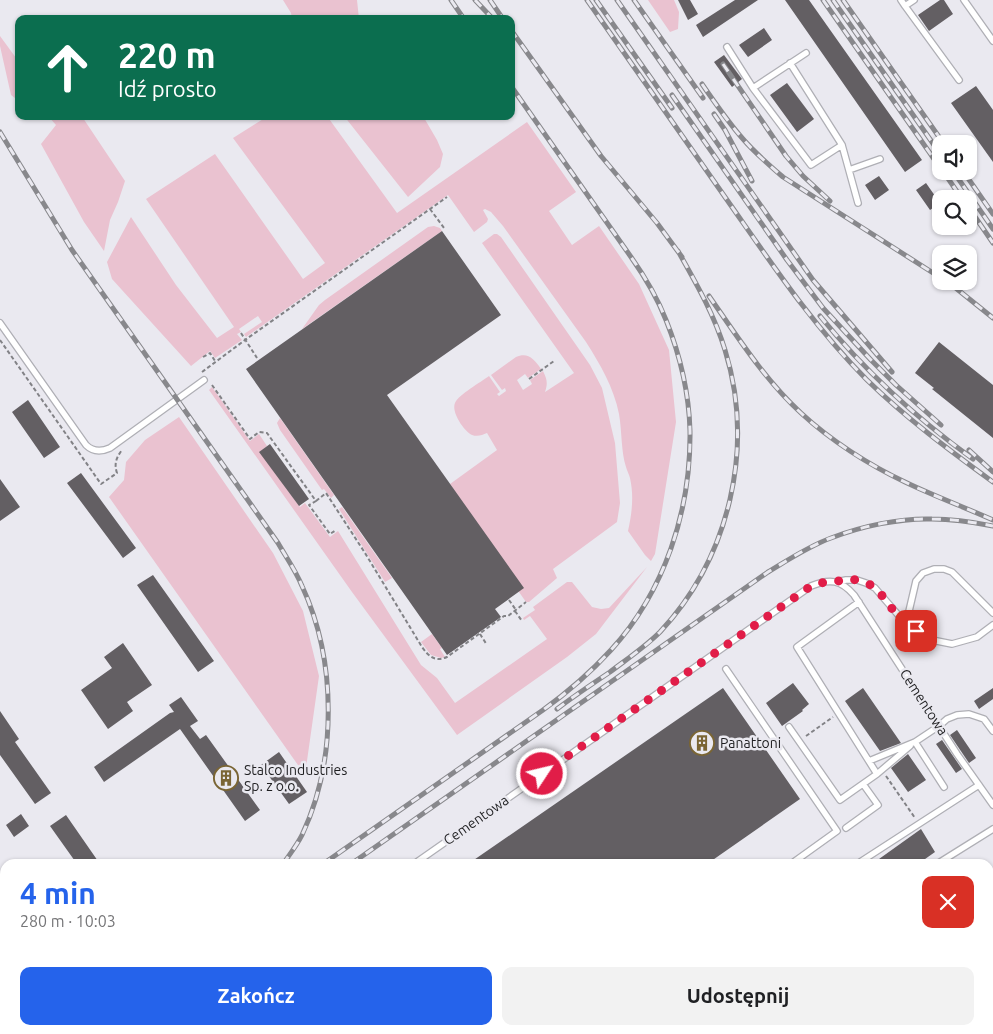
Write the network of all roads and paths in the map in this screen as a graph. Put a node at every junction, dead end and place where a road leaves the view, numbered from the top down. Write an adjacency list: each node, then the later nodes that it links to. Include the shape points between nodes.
1 (901, 0): 4 (lane)
2 (914, 0): 4 (lane)
3 (964, 0): 5 (lane)
4 (905, 6): 9 (lane)
5 (993, 41)
6 (727, 47): 10 (lane)
7 (806, 53): 8 (lane)
8 (790, 63): 10 (lane); 11 (lane)
9 (959, 80)
10 (753, 88): 11 (lane, via 811,165)
11 (842, 146): 13 (lane)
12 (880, 158): 13 (lane)
13 (849, 170): 15 (lane)
14 (447, 197): 16 (path)
15 (858, 203)
16 (430, 209): 17 (path); 21 (path)
17 (444, 228)
18 (0, 323): 26 (lane, via 92,450 110,448)
19 (241, 333): 21 (path)
20 (0, 340): 29 (path, via 102,484 117,473 116,462)
21 (245, 340): 23 (path); 24 (path)
22 (204, 357): 24 (path, via 210,353)
23 (257, 358)
24 (216, 361): 26 (path, via 202,371)
25 (554, 361): 27 (path)
26 (205, 379)
27 (529, 379)
28 (209, 387): 30 (path, via 212,385 250,439 260,432 267,433)
29 (123, 449)
30 (316, 501): 31 (path, via 309,505 330,534); 41 (path, via 326,494 429,656 445,658)
31 (336, 530)
32 (836, 582): 35 (lane, Cementowa, via 850,590); 39 (lane, via 857,580 875,588); 59 (lane, Cementowa, via 811,586)
33 (508, 600): 36 (path)
34 (526, 602): 36 (path)
35 (859, 602): 44 (lane, via 797,647); 45 (lane, Cementowa)
36 (515, 610): 38 (path); 41 (path)
37 (993, 614): 39 (lane, via 952,572 934,569 923,573 916,581)
38 (522, 621)
39 (906, 624): 40 (lane, via 927,639 952,644 977,637)
40 (993, 625)
41 (480, 634): 42 (path)
42 (487, 645)
43 (726, 669): 60 (lane, via 837,831)
44 (839, 713): 48 (path); 50 (lane)
45 (939, 726): 47 (lane, via 947,719 969,714 984,719); 49 (lane); 53 (lane, Cementowa)
46 (789, 727): 48 (lane)
47 (993, 731)
48 (799, 741): 52 (lane, via 840,800)
49 (915, 742): 50 (lane); 51 (lane); 54 (lane)
50 (869, 761): 51 (lane)
51 (879, 772): 52 (lane); 56 (path)
52 (864, 784): 57 (lane, via 878,805)
53 (979, 784): 55 (lane, Cementowa); 56 (lane)
54 (944, 787)
55 (993, 805)
56 (919, 824): 61 (lane)
57 (846, 828)
58 (993, 829): 62 (lane)
59 (421, 859)
60 (799, 859)
61 (866, 859)
62 (945, 859)

